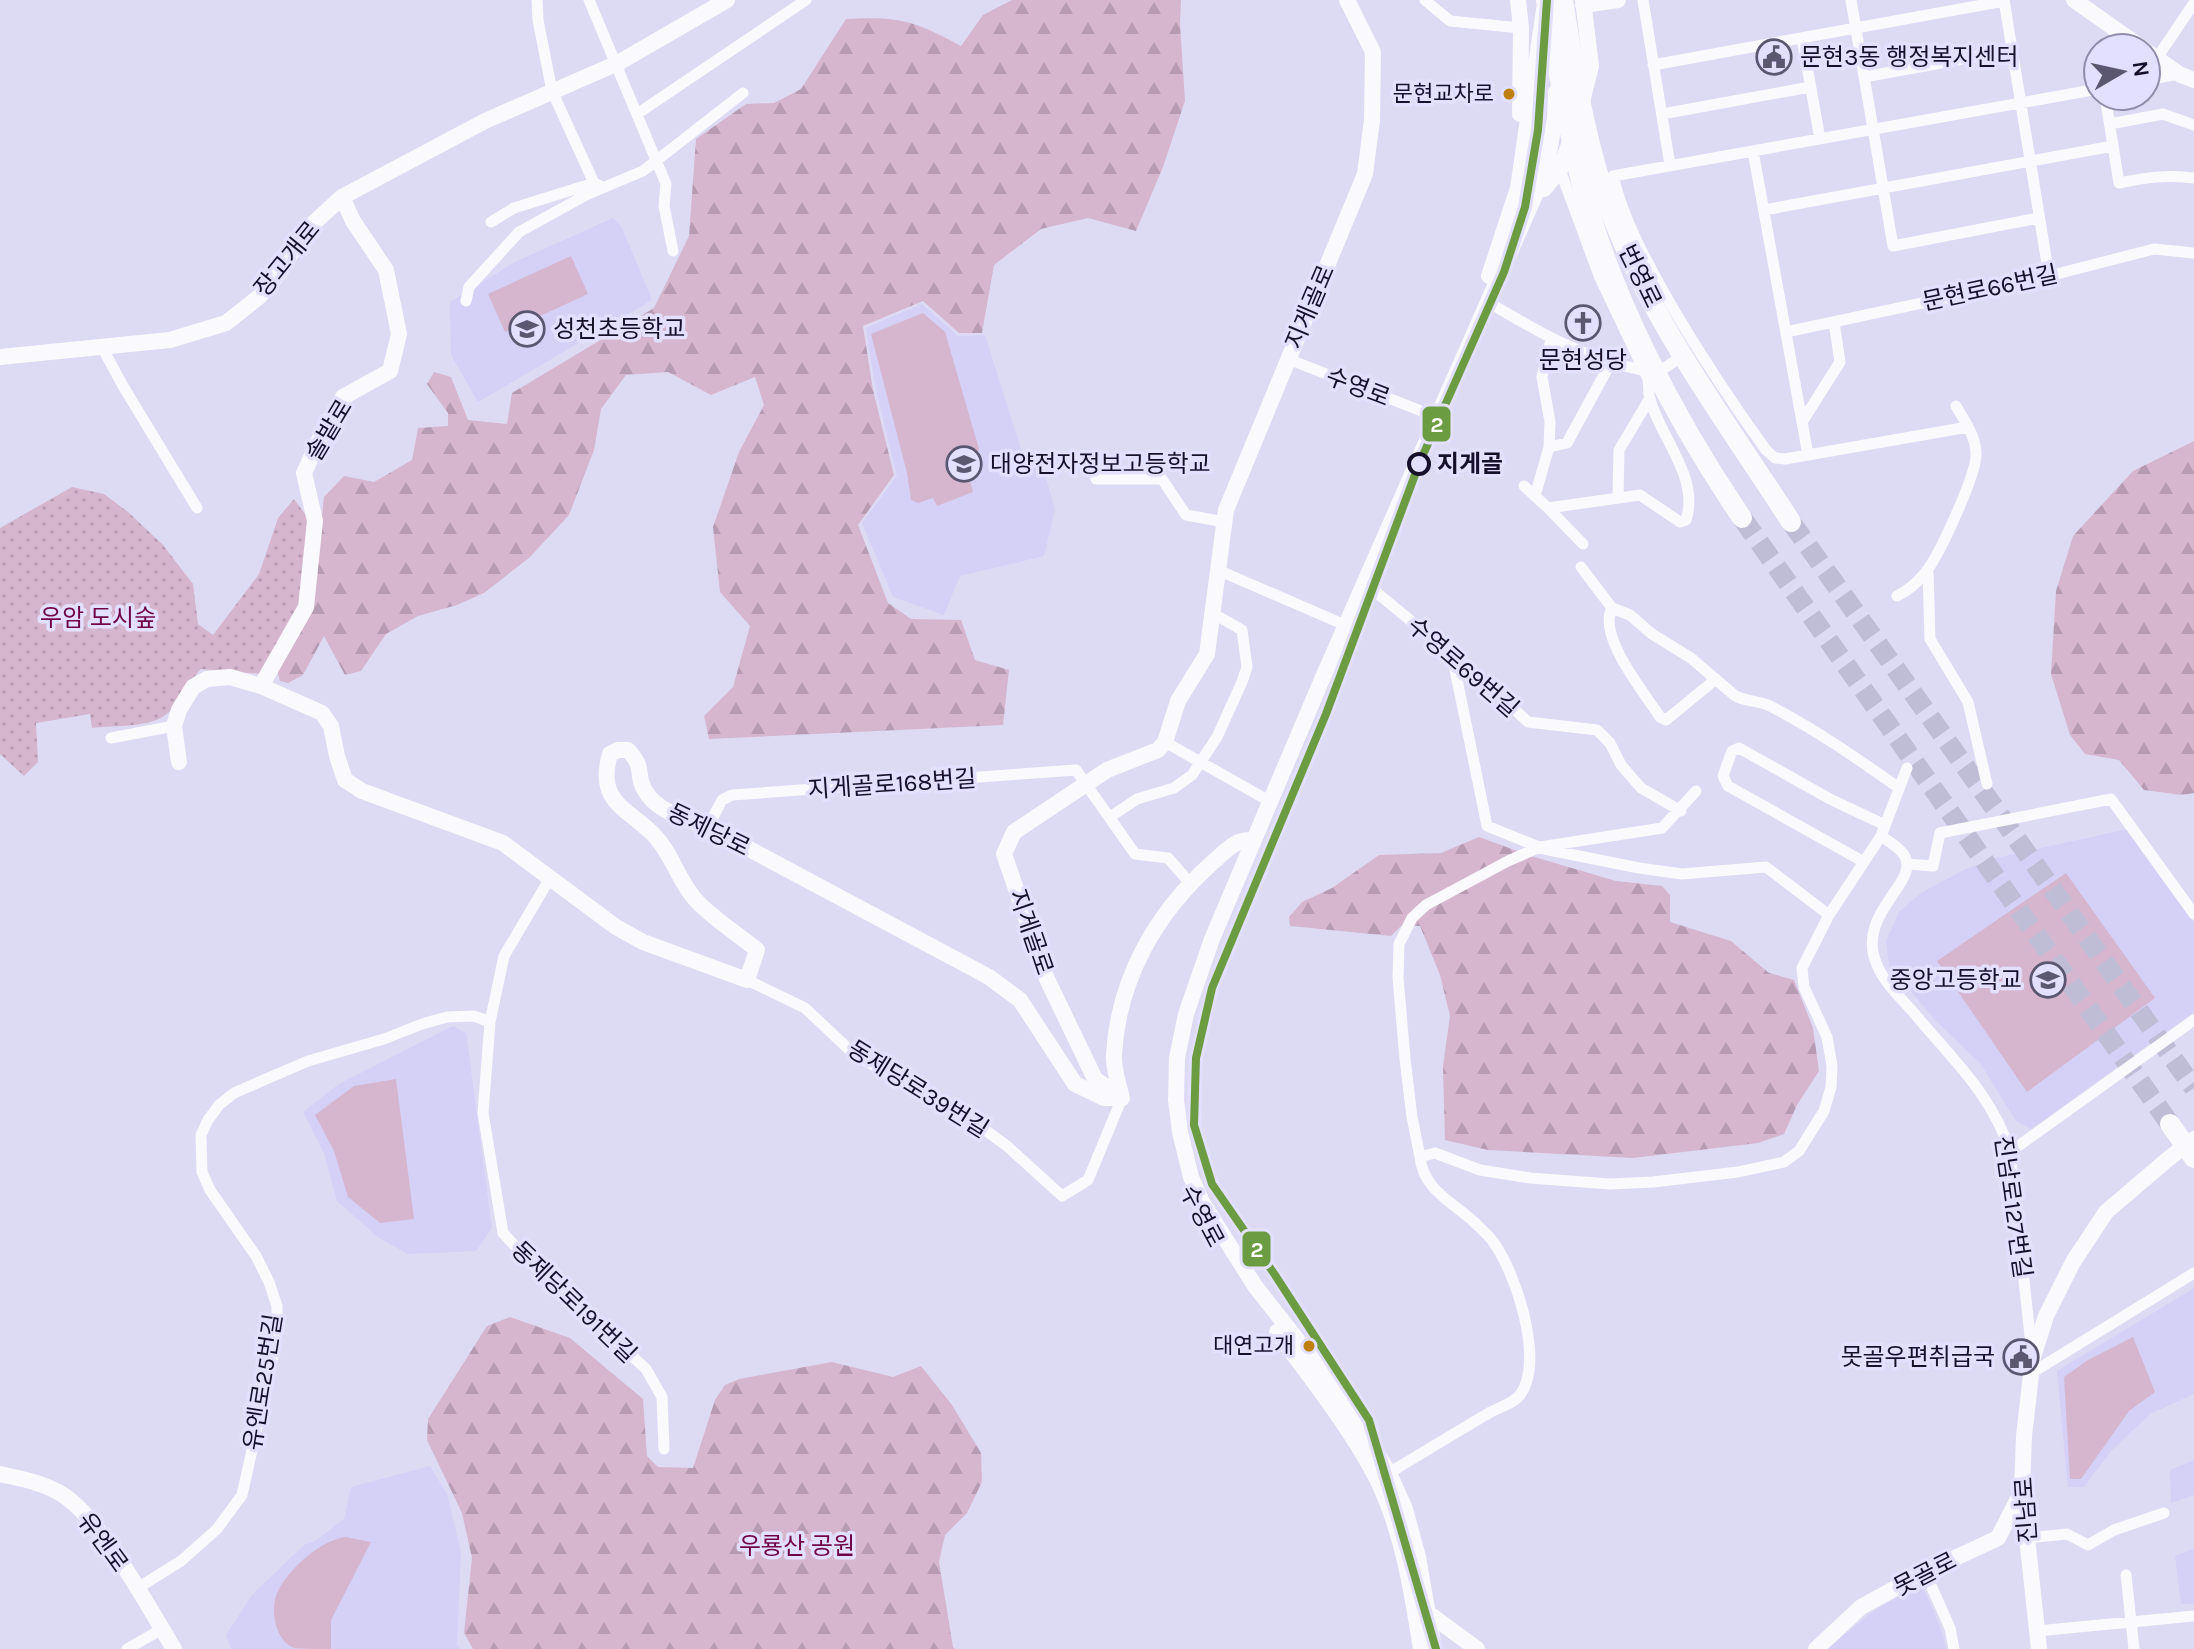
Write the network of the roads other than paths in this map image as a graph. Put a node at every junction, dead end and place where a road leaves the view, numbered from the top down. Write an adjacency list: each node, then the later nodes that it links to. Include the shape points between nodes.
1 (537, 0): 32 (street)
2 (727, 0): 18 (street, 장고개로)
3 (806, 0): 37 (street)
4 (1347, 0): 70 (street, 지게골로, via 1373,52 1365,174)
5 (1425, 0): 20 (street, via 1450,21)
6 (1518, 0): 20 (street, 수영로)
7 (1535, 0): 49 (highway)
8 (1545, 0): 39 (street, 수영로); 49 (highway, 번영로)
9 (1560, 0): 49 (street, via 1555,118); 51 (highway, 번영로, via 1575,77)
10 (1618, 0): 16 (street)
11 (1643, 0): 27 (street)
12 (1851, 0): 19 (street)
13 (2004, 0): 19 (street); 24 (street)
14 (2074, 0): 21 (street)
15 (591, 1): 26 (street)
16 (1580, 2): 49 (street, via 1591,66); 51 (highway)
17 (2194, 3): 22 (street)
18 (705, 6): 26 (street, 장고개로)
19 (1856, 27): 23 (street); 28 (street)
20 (1521, 28): 55 (street, 수영로)
21 (2120, 32)
22 (2162, 37)
23 (1802, 38): 27 (street); 31 (street)
24 (2012, 50): 28 (street); 35 (street)
25 (2162, 61): 29 (street)
26 (618, 63): 32 (street, 장고개로); 37 (street)
27 (1653, 65): 38 (street)
28 (1864, 77): 42 (street)
29 (2187, 77): 30 (street)
30 (2162, 79)
31 (1810, 87): 38 (street); 43 (street)
32 (552, 91): 52 (street); 54 (street, 장고개로)
33 (2082, 92): 35 (street)
34 (743, 93): 46 (street)
35 (2021, 103): 42 (street); 47 (street)
36 (2108, 112): 40 (street)
37 (637, 114): 46 (street)
38 (1662, 114): 48 (street)
39 (1527, 124): 49 (street, via 1528,148); 55 (street, 수영로)
40 (2110, 124): 41 (street, via 2163,114); 44 (street)
41 (2194, 125)
42 (1873, 129): 43 (street); 53 (street)
43 (1820, 139): 45 (street)
44 (2113, 146): 47 (street); 50 (street, via 2119,183 2178,175)
45 (1753, 151): 48 (street); 56 (street)
46 (656, 160): 52 (street, via 643,171); 59 (street, via 666,184 664,206)
47 (2030, 160): 53 (street); 57 (street)
48 (1670, 165): 51 (street)
49 (1562, 172): 63 (street, 수영로, via 1533,203); 72 (street, via 1600,278); 86 (highway, 번영로, via 1681,422)
50 (2194, 178)
51 (1608, 183): 67 (street); 88 (highway, 번영로, via 1630,259 1666,328)
52 (598, 185): 58 (street, via 514,208); 62 (street, via 519,232 469,287)
53 (1883, 188): 56 (street); 57 (street, via 1893,246)
54 (342, 197): 68 (street, 장고개로, via 304,232 260,296 226,323 170,340); 100 (street, 솔밭로, via 386,270 399,334 390,371 343,397 304,473 315,521 306,607)
55 (1515, 200): 75 (street, 수영로, via 1490,275)
56 (1764, 210): 65 (street)
57 (2039, 218): 61 (street)
58 (491, 222)
59 (673, 251)
60 (2194, 253): 61 (street, 문현로66번길, via 2154,249)
61 (2049, 276): 64 (street, 문현로66번길)
62 (466, 301)
63 (1488, 302): 66 (street); 93 (street, 수영로)
64 (1834, 322): 65 (street, 문현로66번길); 76 (street, via 1840,362)
65 (1786, 332): 76 (street)
66 (1551, 339): 71 (street); 78 (street, via 1542,377)
67 (1695, 347): 72 (street); 79 (street, via 1766,450 1775,458)
68 (103, 349): 69 (street, 장고개로); 84 (street)
69 (0, 357)
70 (1288, 359): 75 (street, 수영로); 87 (street, 지게골로)
71 (1610, 364): 72 (street); 78 (street, via 1567,443)
72 (1645, 375): 73 (street)
73 (1650, 398): 83 (street, via 1619,450); 83 (street, via 1682,473 1686,520 1680,522 1640,495)
74 (1956, 406): 77 (street)
75 (1429, 414): 97 (street, 수영로)
76 (1802, 422): 79 (street)
77 (1968, 427): 79 (street); 91 (street, via 1975,466)
78 (1549, 447): 82 (street)
79 (1808, 455)
80 (1096, 479): 87 (street, via 1162,479 1186,515)
81 (1524, 486): 82 (street)
82 (1535, 496): 85 (street)
83 (1618, 497): 85 (street)
84 (197, 508)
85 (1548, 508): 89 (street)
86 (1742, 518)
87 (1225, 522): 92 (street, 지게골로)
88 (1791, 522)
89 (1583, 544)
90 (1581, 567): 95 (street)
91 (1928, 570): 94 (street); 108 (street, via 1930,639 1968,702)
92 (1220, 571): 96 (street, 지게골로); 97 (street)
93 (1365, 583): 98 (street, 수영로69번길); 116 (street, 수영로)
94 (1897, 596)
95 (1612, 608): 99 (street, via 1630,615); 99 (street, via 1611,634 1622,659 1660,717 1669,718)
96 (1214, 614): 103 (street, 지게골로, via 1207,654 1178,701); 105 (street, via 1242,630 1247,667)
97 (1338, 622): 111 (street, 수영로)
98 (1452, 655): 112 (street, 수영로69번길, via 1528,722 1597,730 1641,788); 117 (street, via 1487,826)
99 (1716, 679): 109 (street, via 1740,699 1757,700 1802,724)
100 (261, 686): 101 (street, via 230,677 207,679 193,687); 120 (street, via 322,713 331,726 345,780 406,809 503,843)
101 (174, 726): 102 (street); 104 (street)
102 (111, 738)
103 (1165, 742): 105 (street); 107 (street, 지게골로)
104 (179, 762)
105 (1201, 763): 111 (street); 113 (street, via 1174,788 1137,799)
106 (1907, 768): 109 (street)
107 (1086, 784): 113 (street); 114 (street, 지게골로168번길, via 1076,770 732,795 722,800); 127 (street, 지게골로, via 1014,832 1004,854 1047,979 1088,1065 1095,1079)
108 (1987, 784)
109 (1899, 788): 115 (street)
110 (1696, 791): 112 (street)
111 (1262, 797): 116 (street, 수영로)
112 (1681, 811): 117 (street, via 1662,828)
113 (1110, 817): 121 (street, via 1135,854 1168,858)
114 (708, 827): 124 (street, 동제당로, via 653,802 643,788 640,763 628,750 610,754 606,768 612,798 654,835 695,899 757,950); 127 (street, 동제당로, via 989,977 1020,1000 1075,1084 1104,1098)
115 (1883, 830): 118 (street); 118 (street, via 1739,748 1732,751 1723,776 1728,786); 119 (street)
116 (1249, 840): 121 (street, via 1234,843); 136 (street, 수영로, via 1195,983 1180,1039 1176,1100 1184,1153 1218,1230 1343,1398); 145 (street, 수영로, via 1194,958 1171,1032 1166,1106 1172,1147 1198,1217 1336,1413 1377,1481 1394,1522)
117 (1540, 847): 123 (street, via 1682,874 1766,867); 131 (street, via 1426,905 1412,918 1399,944 1405,1059)
118 (1864, 862): 123 (street)
119 (1908, 864): 122 (street, via 1933,866 1940,833 2111,799); 130 (street, 진남로127번길, via 1906,877 1880,910 1872,934 1876,963 1890,987 1989,1103)
120 (550, 878): 124 (street, via 643,942); 126 (street, 동제당로191번길, via 504,956)
121 (1190, 883): 127 (street, via 1133,969 1114,1058)
122 (2194, 914)
123 (1829, 915): 131 (street, via 1802,968 1804,987 1827,1037 1831,1087 1812,1134 1784,1162 1738,1172 1610,1184 1480,1170 1435,1153)
124 (747, 980): 127 (street, 동제당로39번길, via 805,1008 856,1056 955,1108 1062,1196 1088,1180)
125 (2194, 1020): 130 (street)
126 (490, 1022): 135 (street, 동제당로191번길, via 483,1113 503,1233 646,1369 662,1397); 144 (street, 유엔로25번길, via 474,1016 447,1017 308,1061 234,1093 208,1120 201,1135 202,1172 269,1282 277,1329 242,1495 217,1529 181,1561)
127 (1122, 1098)
128 (2170, 1124): 132 (highway)
129 (2194, 1139): 134 (street, 진남로, via 2106,1212 2046,1316)
130 (2010, 1152): 134 (street, 진남로127번길)
131 (1420, 1157): 136 (street, via 1431,1184 1493,1242 1510,1272 1526,1331 1528,1363 1526,1382 1512,1402)
132 (2194, 1158)
133 (2194, 1273): 134 (street)
134 (2033, 1364): 138 (street, 진남로)
135 (664, 1449)
136 (1389, 1473): 146 (street, 수영로, via 1411,1526)
137 (0, 1474): 144 (street, 유엔로, via 35,1481 84,1512)
138 (2022, 1491): 140 (street); 141 (street, 진남로)
139 (2164, 1513): 141 (street, via 2088,1545 2067,1534)
140 (1998, 1538): 141 (street); 142 (street, 못골로)
141 (2027, 1547): 150 (street, 진남로)
142 (1925, 1572): 156 (street, 못골로, via 1861,1607); 157 (street)
143 (2126, 1575): 148 (street)
144 (136, 1589): 149 (street, 유엔로)
145 (1413, 1599): 146 (street); 153 (street, 수영로)
146 (1429, 1616): 154 (street, 수영로); 155 (street)
147 (2194, 1616): 148 (street)
148 (2131, 1622): 150 (street); 159 (street)
149 (162, 1629): 151 (street); 152 (street, 유엔로)
150 (2037, 1631): 158 (street, 진남로)
151 (127, 1649)
152 (174, 1649)
153 (1421, 1649)
154 (1434, 1649)
155 (1477, 1649)
156 (1816, 1649)
157 (1954, 1649)
158 (2039, 1649)
159 (2134, 1649)

